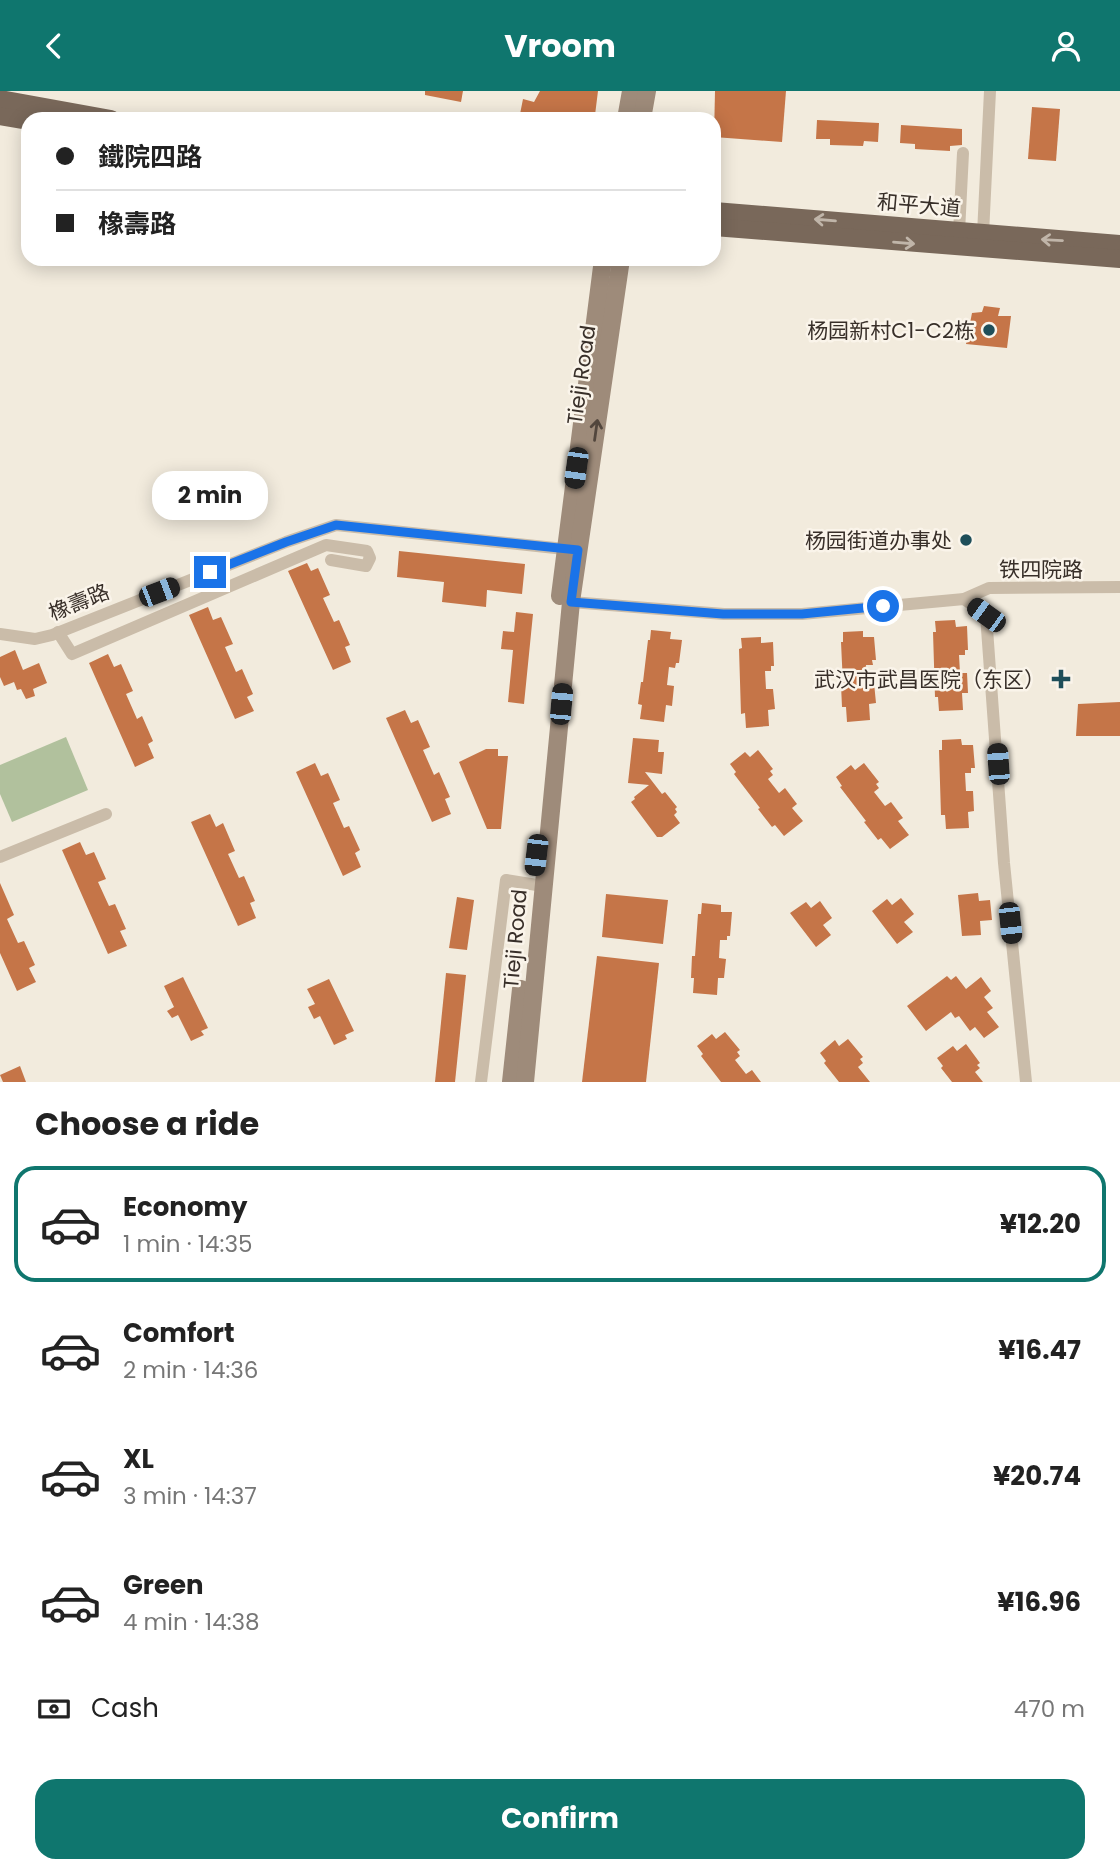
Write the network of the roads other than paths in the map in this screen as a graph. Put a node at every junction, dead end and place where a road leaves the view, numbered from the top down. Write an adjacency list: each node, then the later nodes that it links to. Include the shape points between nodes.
1 (631, 91): 6 (main road)
2 (647, 91): 7 (main road)
3 (990, 91): 14 (street)
4 (0, 99): 5 (main road)
5 (72, 112)
6 (627, 112)
7 (643, 112)
8 (0, 115): 9 (main road)
9 (21, 120)
10 (963, 153): 13 (street)
11 (721, 212): 13 (main road, 和平大道, one-way to 11)
12 (721, 228): 16 (main road, 和平大道, one-way to 16)
13 (959, 232): 14 (main road, 和平大道)
14 (983, 234): 15 (main road, 和平大道, one-way to 14)
15 (1120, 244)
16 (1120, 260)
17 (602, 266): 19 (main road, Tieji Road)
18 (620, 266): 19 (main road, Tieji Road, one-way to 18)
19 (571, 550): 23 (main road, Tieji Road); 24 (street, 橡壽路, via 336,525); 28 (main road, Tieji Road)
20 (331, 560): 24 (street, via 366,566 370,558 367,551 326,545 72,655)
21 (1120, 587): 22 (street, 铁四院路, via 989,588)
22 (964, 599): 23 (street, 铁四院路, via 802,614 723,614); 32 (street, via 986,615)
23 (571, 602): 28 (main road, Tieji Road)
24 (58, 632): 25 (street, 橡壽路, via 35,639)
25 (0, 634)
26 (106, 814): 27 (street)
27 (0, 857)
28 (537, 885): 29 (street, via 506,880); 30 (main road, Tieji Road); 31 (main road, Tieji Road)
29 (481, 1082)
30 (511, 1082)
31 (525, 1082)
32 (1026, 1082)

